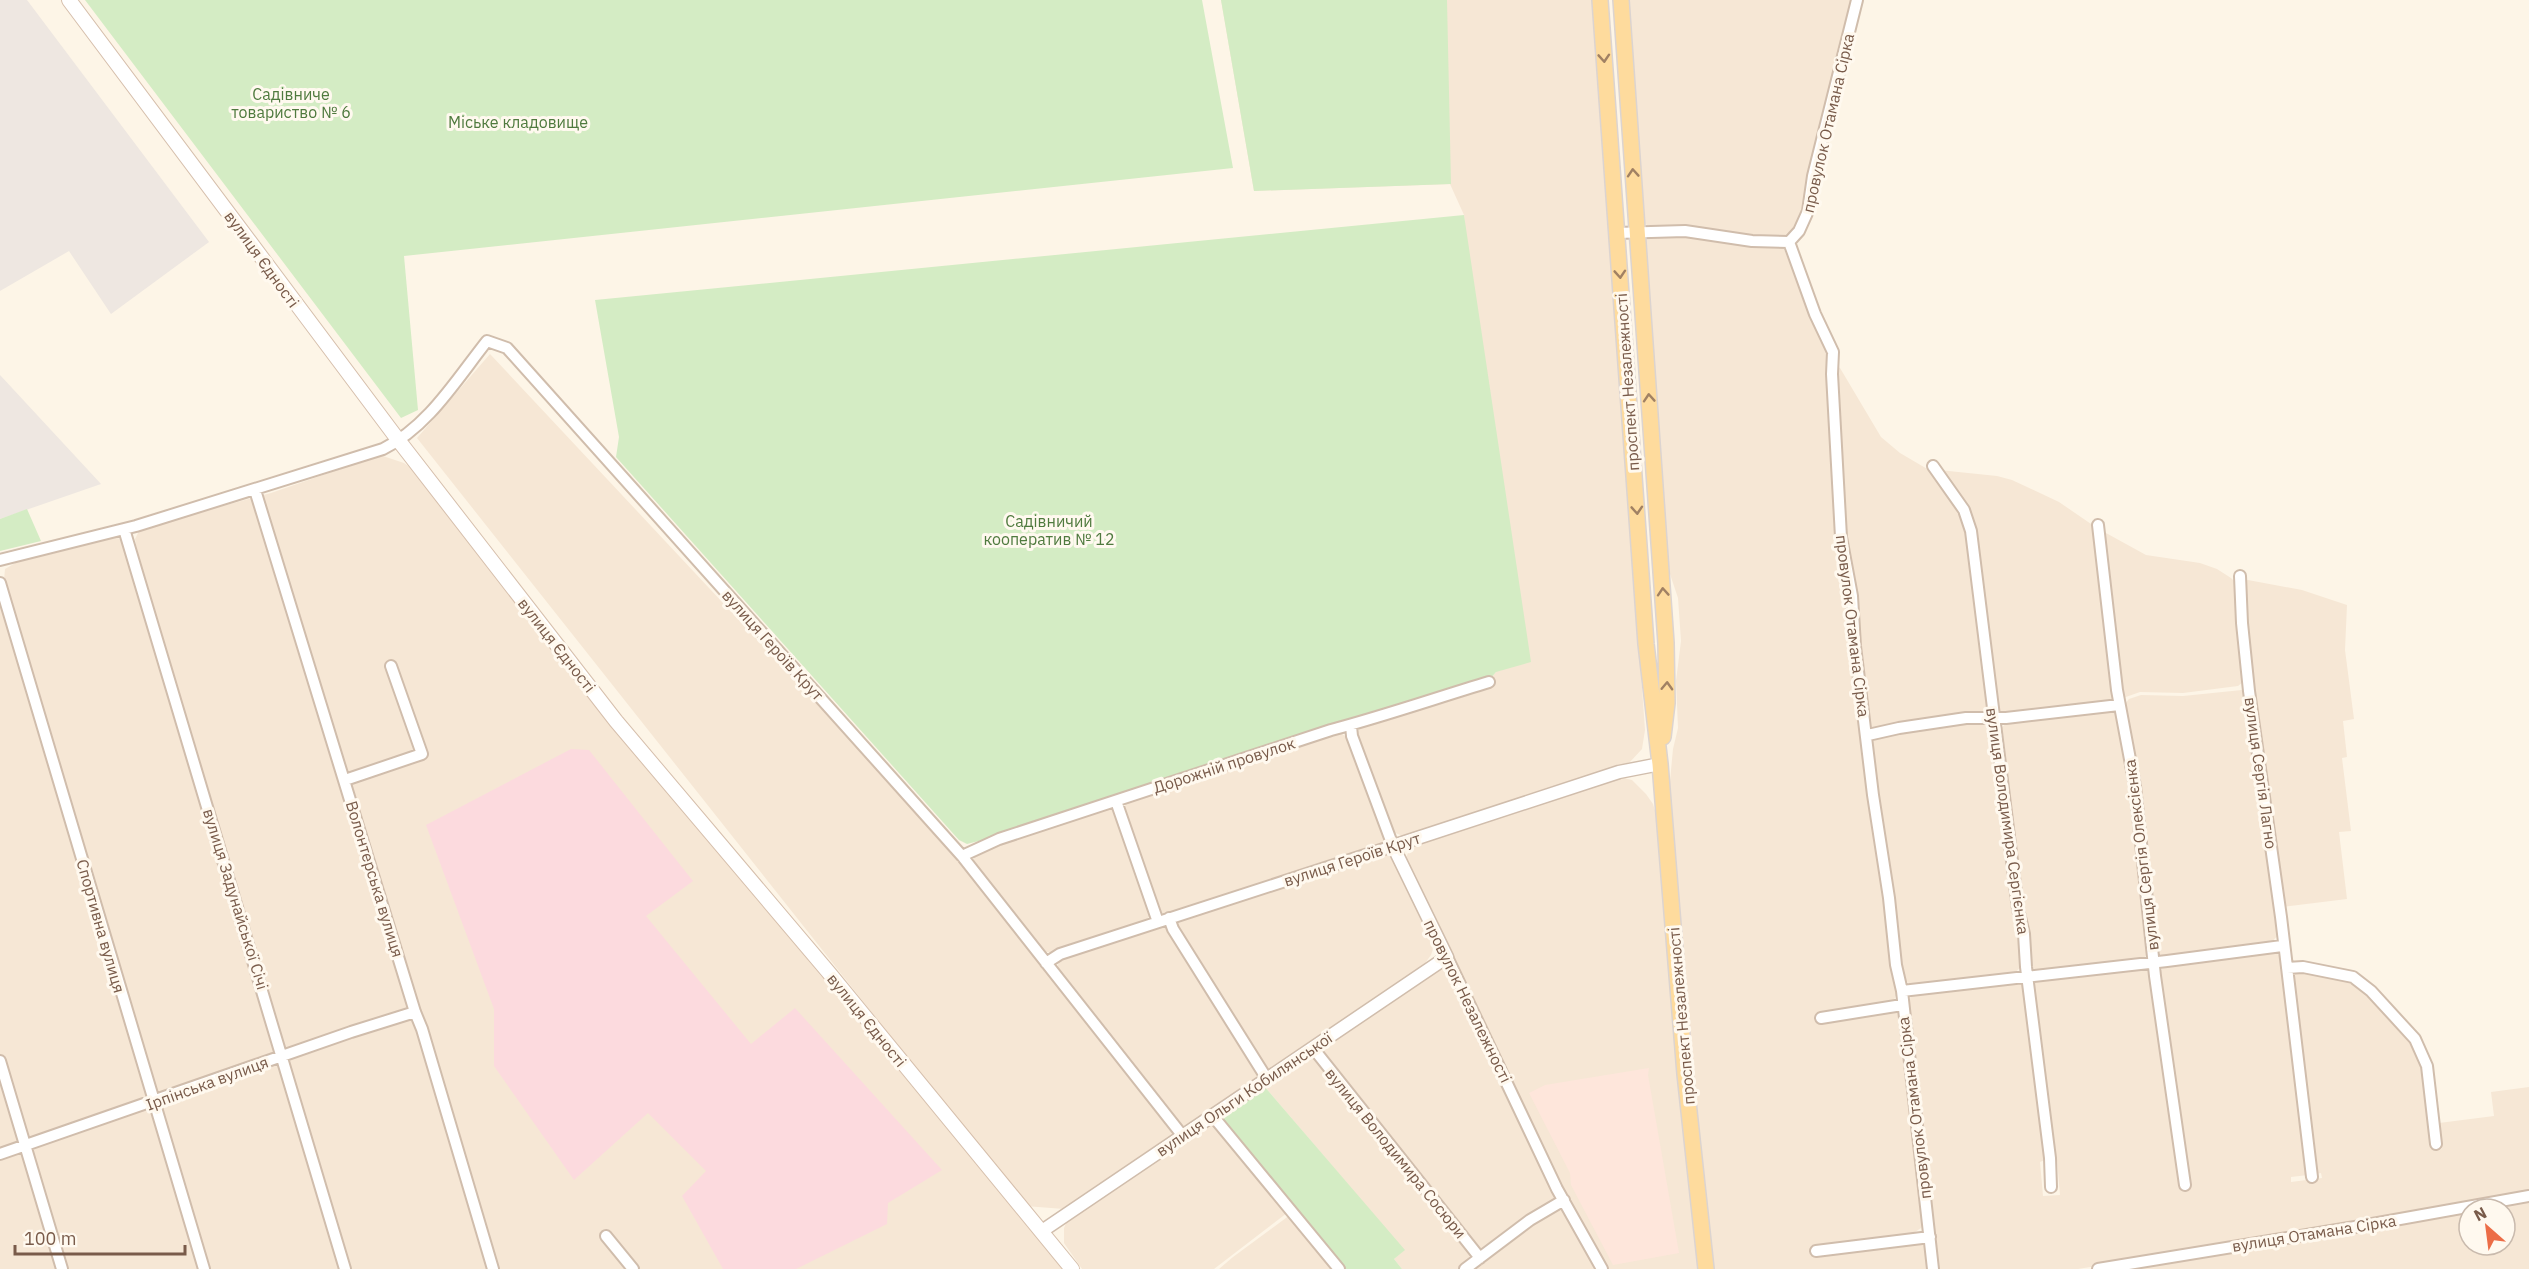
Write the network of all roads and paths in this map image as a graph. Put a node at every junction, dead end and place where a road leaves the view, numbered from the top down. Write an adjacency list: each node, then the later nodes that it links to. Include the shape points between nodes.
1 (69, 0): 8 (main road, вулиця Єдності)
2 (1600, 0): 6 (main road, проспект Незалежності, one-way to 6)
3 (1621, 0): 5 (main road, проспект Незалежності, one-way to 3)
4 (1857, 0): 7 (street, провулок Отамана Сірка, via 1805,221)
5 (1637, 232): 6 (street); 7 (street, via 1685,231); 16 (main road, проспект Незалежності, one-way to 5)
6 (1617, 233): 17 (main road, проспект Незалежності, one-way to 17)
7 (1789, 242): 23 (street, провулок Отамана Сірка, via 1833,352 1841,537)
8 (399, 441): 10 (street); 28 (street, вулиця Героїв Крут, via 418,426 487,342 507,348); 56 (main road, вулиця Єдності, via 616,721)
9 (1933, 466): 21 (street, вулиця Володимира Сергієнка, via 1969,520)
10 (255, 490): 12 (street); 25 (street, Волонтерська вулиця)
11 (2098, 525): 20 (street, вулиця Сергія Олексієнка)
12 (124, 529): 13 (street); 42 (street, вулиця Задунайської Січі)
13 (0, 560)
14 (2240, 576): 31 (street, вулиця Сергія Лагно, via 2248,679)
15 (0, 583): 45 (street, Спортивна вулиця)
16 (1667, 651): 17 (main road); 24 (main road, проспект Незалежності, one-way to 16)
17 (1647, 652): 24 (main road, проспект Незалежності)
18 (391, 666): 25 (street, via 422,754)
19 (1489, 682): 22 (street, Дорожній провулок)
20 (2119, 705): 21 (street); 33 (street, вулиця Сергія Олексієнка, via 2135,786)
21 (1995, 718): 23 (street, via 1946,721); 36 (street, вулиця Володимира Сергієнка)
22 (1351, 726): 26 (street, Дорожній провулок); 27 (street, провулок Незалежності)
23 (1868, 735): 37 (street, провулок Отамана Сірка)
24 (1660, 764): 27 (street, вулиця Героїв Крут, via 1619,771); 70 (main road, проспект Незалежності, via 1685,1074)
25 (345, 780): 39 (street, Волонтерська вулиця)
26 (1116, 801): 28 (street, Дорожній провулок, via 999,839); 30 (street)
27 (1393, 846): 29 (street, вулиця Героїв Крут); 32 (street, провулок Незалежності)
28 (962, 856): 34 (street, вулиця Героїв Крут)
29 (1169, 918): 30 (street, вулиця Героїв Крут); 44 (street)
30 (1158, 922): 34 (street, вулиця Героїв Крут, via 1060,954)
31 (2282, 946): 33 (street); 35 (street, вулиця Сергія Лагно)
32 (1447, 957): 41 (street, вулиця Ольги Кобилянської); 55 (street, провулок Незалежності)
33 (2154, 962): 36 (street); 52 (street, вулиця Сергія Олексієнка)
34 (1046, 963): 47 (street, вулиця Героїв Крут)
35 (2287, 968): 48 (street, via 2303,967 2353,977 2415,1039 2427,1066); 51 (street, вулиця Сергія Лагно)
36 (2028, 977): 37 (street); 53 (street, вулиця Володимира Сергієнка)
37 (1902, 991): 38 (street, провулок Отамана Сірка)
38 (1902, 1005): 40 (street); 58 (street, провулок Отамана Сірка)
39 (415, 1012): 42 (street, Ірпінська вулиця); 64 (street, Волонтерська вулиця)
40 (1821, 1018)
41 (1313, 1048): 44 (street, вулиця Ольги Кобилянської); 60 (street, вулиця Володимира Сосюри)
42 (283, 1056): 45 (street, Ірпінська вулиця); 63 (street, вулиця Задунайської Січі)
43 (0, 1061): 49 (street)
44 (1267, 1079): 46 (street, вулиця Ольги Кобилянської)
45 (153, 1103): 49 (street, Ірпінська вулиця); 62 (street, Спортивна вулиця)
46 (1212, 1115): 47 (street, вулиця Ольги Кобилянської); 67 (street)
47 (1182, 1135): 56 (street, вулиця Ольги Кобилянської)
48 (2436, 1144)
49 (25, 1145): 50 (street, Ірпінська вулиця); 61 (street)
50 (0, 1154)
51 (2312, 1177)
52 (2185, 1185)
53 (2051, 1187)
54 (2529, 1196): 72 (street, вулиця Отамана Сірка)
55 (1564, 1200): 60 (street); 69 (street, провулок Незалежності)
56 (1042, 1231): 66 (main road, вулиця Єдності)
57 (606, 1236): 65 (street)
58 (1930, 1237): 59 (street); 71 (street, провулок Отамана Сірка)
59 (1816, 1251)
60 (1480, 1258): 68 (street)
61 (62, 1269)
62 (204, 1269)
63 (345, 1269)
64 (494, 1269)
65 (633, 1269)
66 (1072, 1269)
67 (1339, 1269)
68 (1465, 1269)
69 (1602, 1269)
70 (1706, 1269)
71 (1933, 1269)
72 (2098, 1269)

